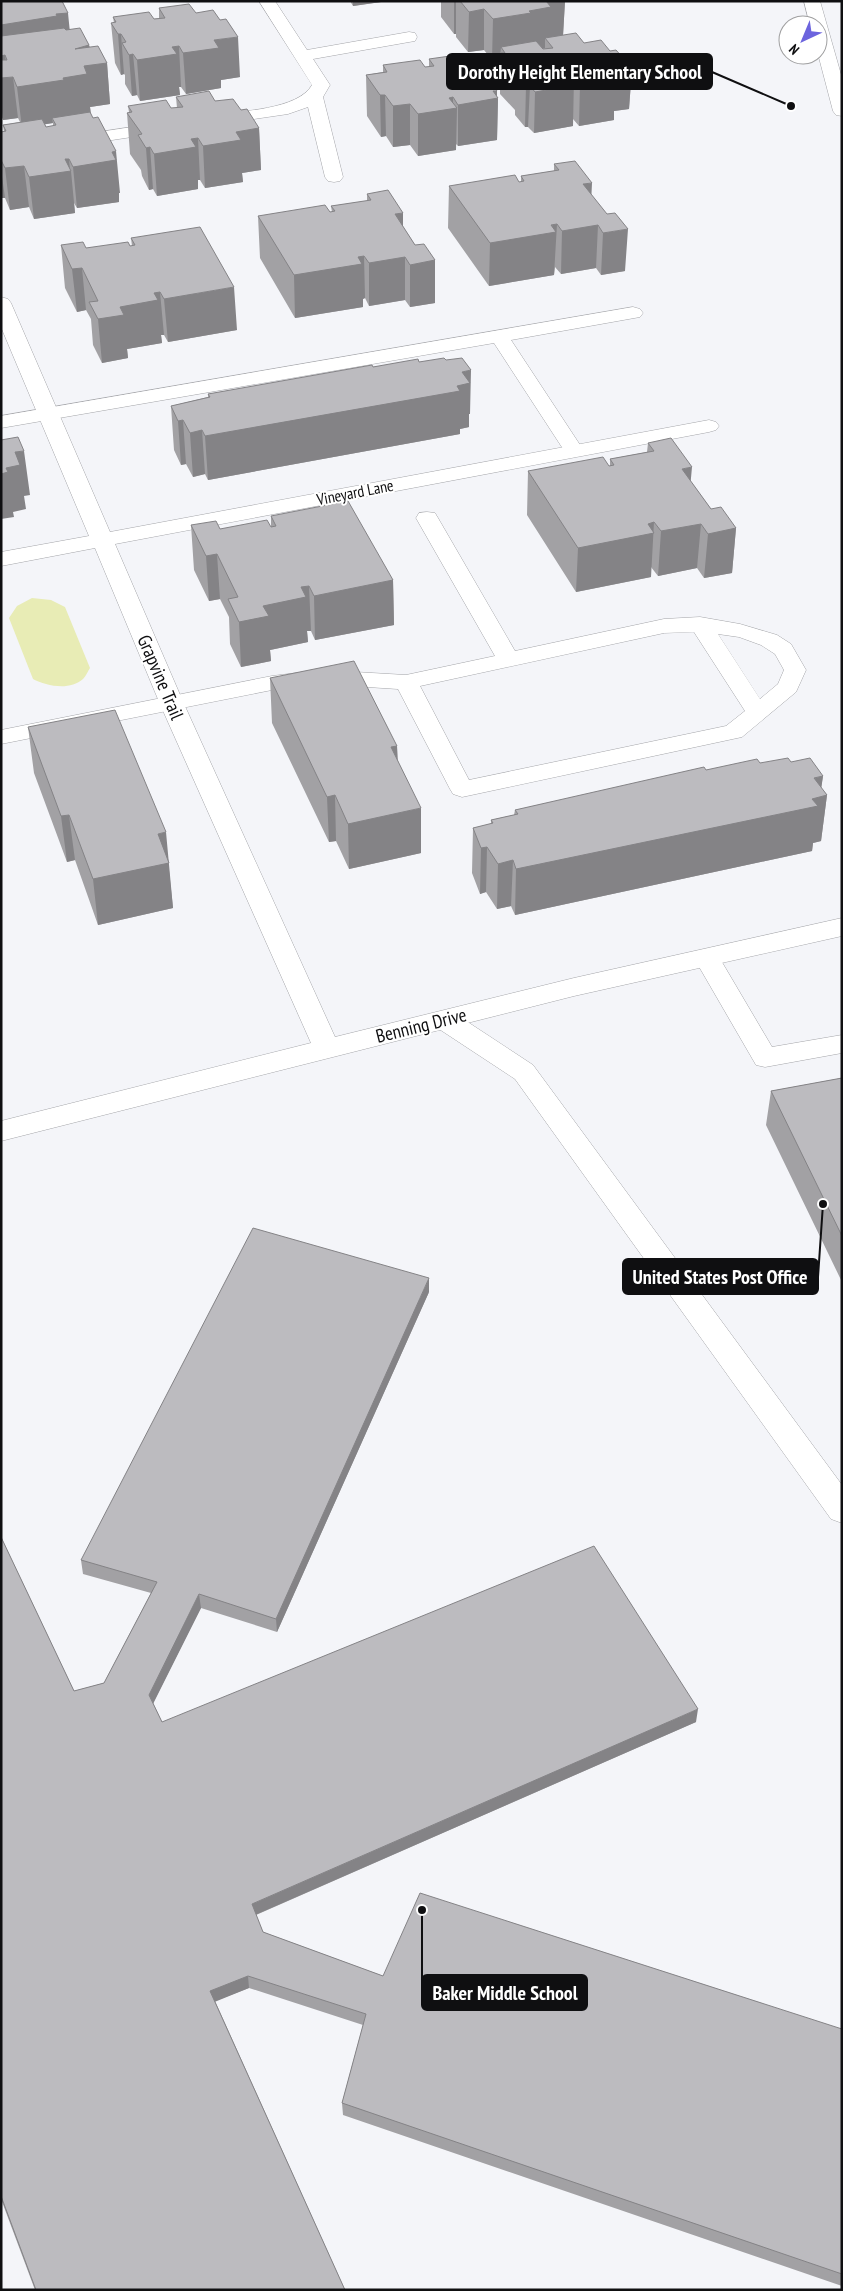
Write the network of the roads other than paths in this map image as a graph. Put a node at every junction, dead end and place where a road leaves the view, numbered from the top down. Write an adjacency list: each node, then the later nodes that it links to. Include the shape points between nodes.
1 (267, 1): 4 (street)
2 (812, 1): 6 (street)
3 (409, 37): 4 (street)
4 (303, 56): 5 (street, via 322,85)
5 (314, 97): 7 (street, via 288,109); 10 (street)
6 (842, 112)
7 (199, 122)
8 (179, 125): 9 (street)
9 (1, 152)
10 (334, 177)
11 (1, 303): 14 (street, Grapvine Trail)
12 (633, 313): 13 (street)
13 (499, 336): 14 (street); 17 (street)
14 (50, 413): 15 (street); 19 (street, Grapvine Trail)
15 (1, 422)
16 (708, 426): 17 (street, Vineyard Lane)
17 (574, 451): 19 (street, Vineyard Lane)
18 (427, 518): 22 (street)
19 (103, 539): 20 (street, Vineyard Lane); 24 (street, Grapvine Trail)
20 (1, 559)
21 (700, 624): 22 (street, via 664,626); 25 (street); 25 (street, via 752,634 782,648 795,670 788,687)
22 (509, 661): 23 (street)
23 (406, 682): 24 (street, via 321,677 272,683); 25 (street, via 462,789 734,732)
24 (172, 704): 26 (street); 31 (street, Grapvine Trail)
25 (758, 713)
26 (1, 737)
27 (842, 927): 28 (street, Benning Drive)
28 (707, 958): 29 (street, Benning Drive); 30 (street, via 765,1058)
29 (445, 1020): 31 (street, Benning Drive); 33 (street, via 524,1072)
30 (842, 1044)
31 (327, 1048): 32 (street, Benning Drive)
32 (1, 1131)
33 (842, 1510)

